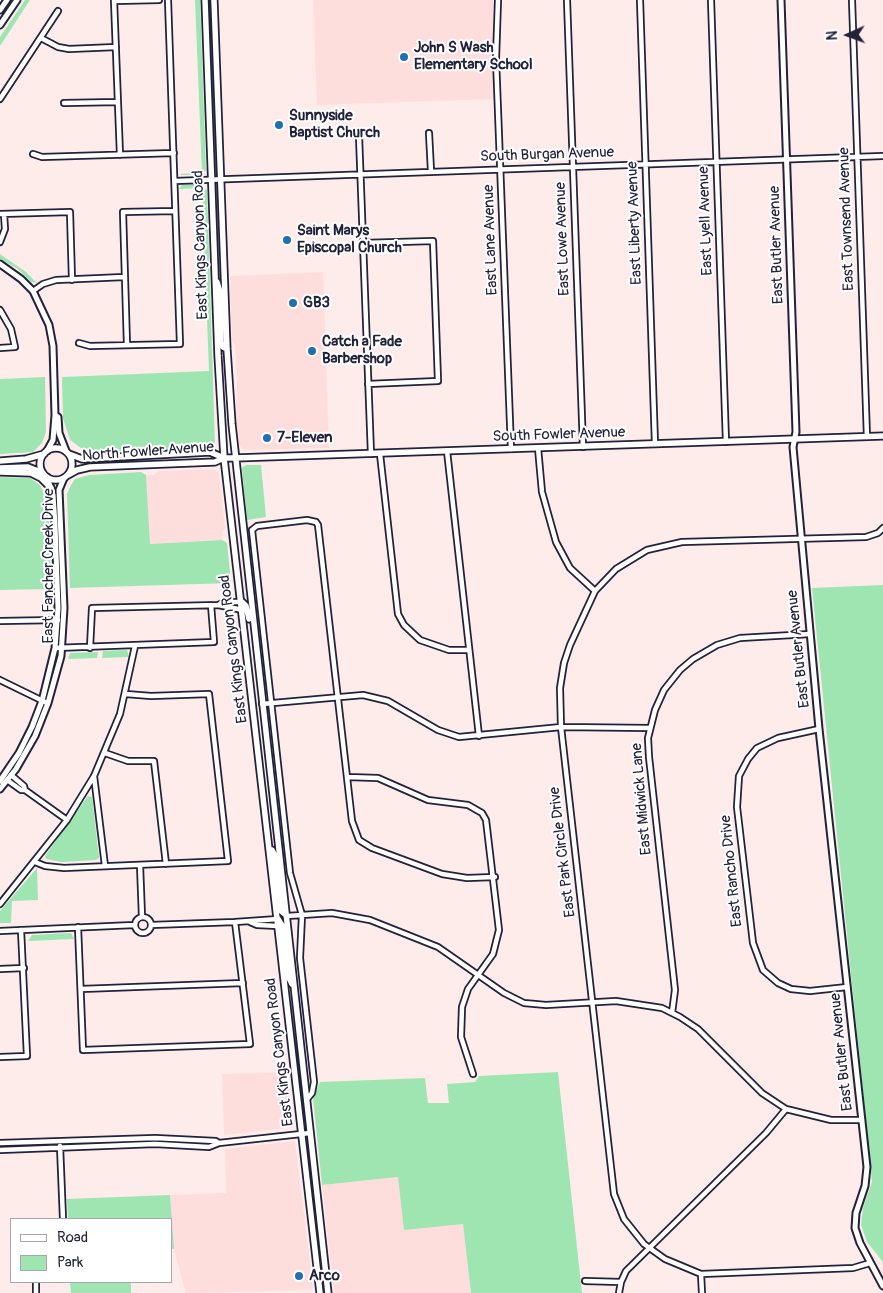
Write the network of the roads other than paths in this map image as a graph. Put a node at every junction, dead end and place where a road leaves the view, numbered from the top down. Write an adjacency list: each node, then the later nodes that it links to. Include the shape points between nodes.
1 (7, 0): 14 (street)
2 (17, 0): 16 (street)
3 (159, 0): 13 (street)
4 (168, 0): 24 (street)
5 (205, 0): 36 (main road, East Kings Canyon Road)
6 (214, 0): 37 (main road, East Kings Canyon Road)
7 (498, 0): 33 (street, East Lane Avenue, via 496,59)
8 (567, 0): 32 (street, East Lowe Avenue)
9 (640, 0): 31 (street, East Liberty Avenue)
10 (711, 0): 30 (street, East Lyell Avenue)
11 (781, 0): 29 (street, East Butler Avenue)
12 (852, 0): 28 (street, East Townsend Avenue)
13 (114, 1): 18 (street)
14 (0, 10)
15 (58, 11): 17 (street)
16 (0, 25)
17 (40, 38): 18 (street, via 69,49); 19 (street)
18 (116, 47): 20 (street)
19 (0, 99)
20 (118, 102): 21 (street); 26 (street)
21 (64, 103)
22 (429, 133): 34 (street)
23 (359, 136): 35 (street)
24 (174, 153): 26 (street); 38 (street)
25 (33, 154): 26 (street, via 42,157)
26 (120, 155)
27 (883, 156): 28 (street, South Burgan Avenue)
28 (858, 157): 29 (street, South Burgan Avenue); 56 (street, East Townsend Avenue)
29 (787, 159): 30 (street, South Burgan Avenue); 57 (street, East Butler Avenue)
30 (716, 162): 31 (street, South Burgan Avenue); 58 (street, East Lyell Avenue)
31 (645, 164): 32 (street, South Burgan Avenue); 59 (street, East Liberty Avenue)
32 (573, 167): 33 (street, South Burgan Avenue); 60 (street, East Lowe Avenue)
33 (500, 170): 34 (street, South Burgan Avenue); 62 (street, East Lane Avenue)
34 (431, 172): 35 (street, South Burgan Avenue)
35 (361, 173): 37 (street, South Burgan Avenue); 42 (street)
36 (211, 179): 37 (street, South Burgan Avenue); 38 (street, South Burgan Avenue); 44 (main road, East Kings Canyon Road)
37 (221, 179): 52 (main road, East Kings Canyon Road)
38 (175, 180): 39 (street)
39 (175, 211): 45 (street, via 123,212); 50 (street, via 180,344)
40 (2, 214): 41 (street, via 4,233); 46 (street, via 70,212)
41 (0, 242)
42 (363, 243): 53 (street); 53 (street, via 433,241 438,381)
43 (0, 264): 47 (street)
44 (215, 275): 52 (main road, via 220,292 221,342); 68 (main road, East Kings Canyon Road)
45 (124, 277): 46 (street); 50 (street)
46 (72, 280): 47 (street, via 50,281)
47 (32, 291): 54 (street, via 45,312 52,336)
48 (0, 310): 51 (street, via 11,328 15,347)
49 (79, 343): 50 (street, via 90,346)
50 (127, 345)
51 (0, 348)
52 (227, 349): 69 (main road, East Kings Canyon Road)
53 (368, 384): 66 (street)
54 (55, 415): 64 (street, via 53,440); 65 (street)
55 (883, 436): 56 (main road, South Fowler Avenue)
56 (867, 437): 57 (main road, South Fowler Avenue)
57 (795, 439): 58 (main road, South Fowler Avenue); 78 (street, East Butler Avenue)
58 (726, 442): 59 (main road, South Fowler Avenue)
59 (655, 444): 60 (main road, South Fowler Avenue)
60 (583, 447): 61 (main road, South Fowler Avenue)
61 (538, 448): 62 (main road, South Fowler Avenue); 79 (street, via 542,492 556,542 570,568)
62 (511, 449): 63 (main road, South Fowler Avenue)
63 (447, 451): 67 (main road, South Fowler Avenue); 91 (street)
64 (46, 452): 65 (main road, via 56,448); 70 (main road, via 26,459); 72 (main road, via 40,466)
65 (67, 453): 68 (main road, North Fowler Avenue, via 82,459 210,452); 73 (main road, via 72,462)
66 (371, 454): 67 (main road, South Fowler Avenue); 69 (main road, South Fowler Avenue)
67 (380, 454): 91 (street, via 398,614 404,625 420,640 449,650)
68 (224, 458): 69 (main road, South Fowler Avenue); 73 (main road, North Fowler Avenue, via 215,462 90,467); 80 (main road, East Kings Canyon Road)
69 (236, 458): 76 (main road, East Kings Canyon Road)
70 (0, 461)
71 (0, 470): 72 (main road, via 28,467); 74 (main road, via 31,473)
72 (45, 475): 73 (main road, via 55,480); 74 (street, East Fancher Creek Drive)
73 (66, 477): 90 (street, East Fancher Creek Drive, via 59,490 64,608)
74 (52, 488): 84 (street, East Fancher Creek Drive)
75 (883, 528): 78 (street, East Park Circle Drive, via 866,537)
76 (243, 530): 77 (street); 92 (main road, East Kings Canyon Road)
77 (252, 530): 95 (street, via 257,526 307,520 316,522 320,530); 98 (street, East Kings Canyon Road)
78 (801, 538): 79 (street, East Park Circle Drive, via 682,542 660,546 627,561 606,577); 86 (street, East Butler Avenue)
79 (595, 591): 99 (street, East Park Circle Drive, via 564,663 560,688)
80 (242, 602): 82 (street); 83 (main road, East Kings Canyon Road); 92 (main road, via 248,612 252,645)
81 (211, 605): 82 (street); 87 (street, via 214,642); 89 (street, via 92,608)
82 (218, 605): 83 (street)
83 (243, 610): 110 (main road, East Kings Canyon Road)
84 (58, 620): 85 (street); 88 (street, East Fancher Creek Drive)
85 (0, 621)
86 (810, 634): 100 (street, East Midwick Lane, via 740,638 705,651 671,680 659,699); 101 (street, East Butler Avenue)
87 (136, 646): 89 (street); 94 (street)
88 (55, 648): 90 (street); 96 (street, East Fancher Creek Drive)
89 (90, 648): 90 (street)
90 (62, 649): 96 (street, East Fancher Creek Drive)
91 (470, 650): 102 (street)
92 (257, 657): 97 (main road, East Kings Canyon Road)
93 (0, 680): 96 (street)
94 (126, 694): 103 (street); 112 (street, via 209,694 228,861)
95 (338, 696): 98 (street); 102 (street, via 363,695 380,699 444,733 459,737); 106 (street)
96 (45, 702): 105 (street, East Fancher Creek Drive, via 35,736); 107 (street, East Fancher Creek Drive, via 19,753)
97 (262, 704): 98 (street); 118 (main road, East Kings Canyon Road)
98 (271, 704): 117 (street, East Kings Canyon Road, via 290,873)
99 (561, 727): 100 (street); 102 (street); 136 (street, East Park Circle Drive)
100 (650, 728): 137 (street, East Midwick Lane, via 649,757 675,990)
101 (819, 729): 133 (street, East Butler Avenue); 133 (street, East Rancho Drive, via 778,738 752,753 737,784 738,817 753,942 763,970 778,984 791,989 810,991)
102 (479, 736)
103 (105, 753): 104 (street); 112 (street, via 128,761 154,761)
104 (94, 776): 109 (street); 114 (street)
105 (9, 777): 108 (street, East Fancher Creek Drive); 109 (street, via 20,790 25,790)
106 (347, 777): 115 (street, via 378,778 428,800 474,807 482,813 489,829); 115 (street, via 355,834 359,840 442,874 467,878)
107 (0, 781)
108 (0, 789)
109 (67, 820): 111 (street)
110 (269, 843): 118 (main road, via 275,856 281,911); 120 (main road, East Kings Canyon Road)
111 (35, 862): 114 (street, via 53,868); 116 (street)
112 (166, 864): 113 (street)
113 (140, 865): 114 (street); 119 (street)
114 (105, 866)
115 (495, 877): 131 (street, via 500,922 498,938 493,954)
116 (0, 904)
117 (302, 915): 118 (street); 131 (street, via 343,914 370,920 432,944); 140 (street, East Kings Canyon Road, via 300,958 314,1082)
118 (287, 916): 135 (main road, East Kings Canyon Road)
119 (142, 917): 123 (street); 124 (street)
120 (278, 919): 122 (street); 125 (main road, East Kings Canyon Road); 135 (main road, via 283,927 288,976)
121 (235, 922): 122 (street); 123 (street); 132 (street)
122 (250, 922): 125 (street)
123 (151, 925): 124 (street, via 144,934 136,931)
124 (134, 926): 126 (street)
125 (278, 926): 144 (main road, East Kings Canyon Road)
126 (78, 927): 127 (street); 134 (street)
127 (22, 930): 128 (street); 129 (street)
128 (0, 931)
129 (24, 968): 130 (street); 138 (street, via 27,1056)
130 (0, 969)
131 (479, 975): 136 (street, via 524,1003); 139 (street, via 465,997 460,1022)
132 (243, 983): 134 (street); 134 (street, via 250,1044 83,1050)
133 (847, 987): 142 (street, East Butler Avenue)
134 (81, 989)
135 (294, 989): 140 (main road, East Kings Canyon Road)
136 (593, 1002): 137 (street, via 641,1004); 151 (street, East Park Circle Drive, via 614,1194 624,1219)
137 (672, 1012): 141 (street, via 706,1036 762,1093)
138 (0, 1057)
139 (473, 1074)
140 (306, 1100): 143 (main road, East Kings Canyon Road)
141 (786, 1110): 142 (street, via 815,1118); 151 (street, via 766,1134)
142 (862, 1120): 152 (street, East Butler Avenue, via 867,1175 855,1228)
143 (310, 1133): 144 (street); 158 (main road, East Kings Canyon Road)
144 (302, 1134): 147 (street); 157 (main road, East Kings Canyon Road)
145 (60, 1141): 146 (street); 147 (street, via 155,1138); 148 (street)
146 (0, 1143)
147 (219, 1143): 148 (street, via 209,1147 155,1144)
148 (60, 1147): 149 (street); 150 (street)
149 (0, 1150)
150 (63, 1218)
151 (650, 1248): 153 (street, East Park Circle Drive, via 665,1259); 155 (street, via 626,1271)
152 (870, 1263): 153 (street, via 853,1268); 156 (street, East Butler Avenue)
153 (701, 1274): 160 (street)
154 (585, 1281): 155 (street)
155 (621, 1282): 159 (street)
156 (883, 1286)
157 (320, 1293)
158 (328, 1293)
159 (619, 1293)
160 (702, 1293)

